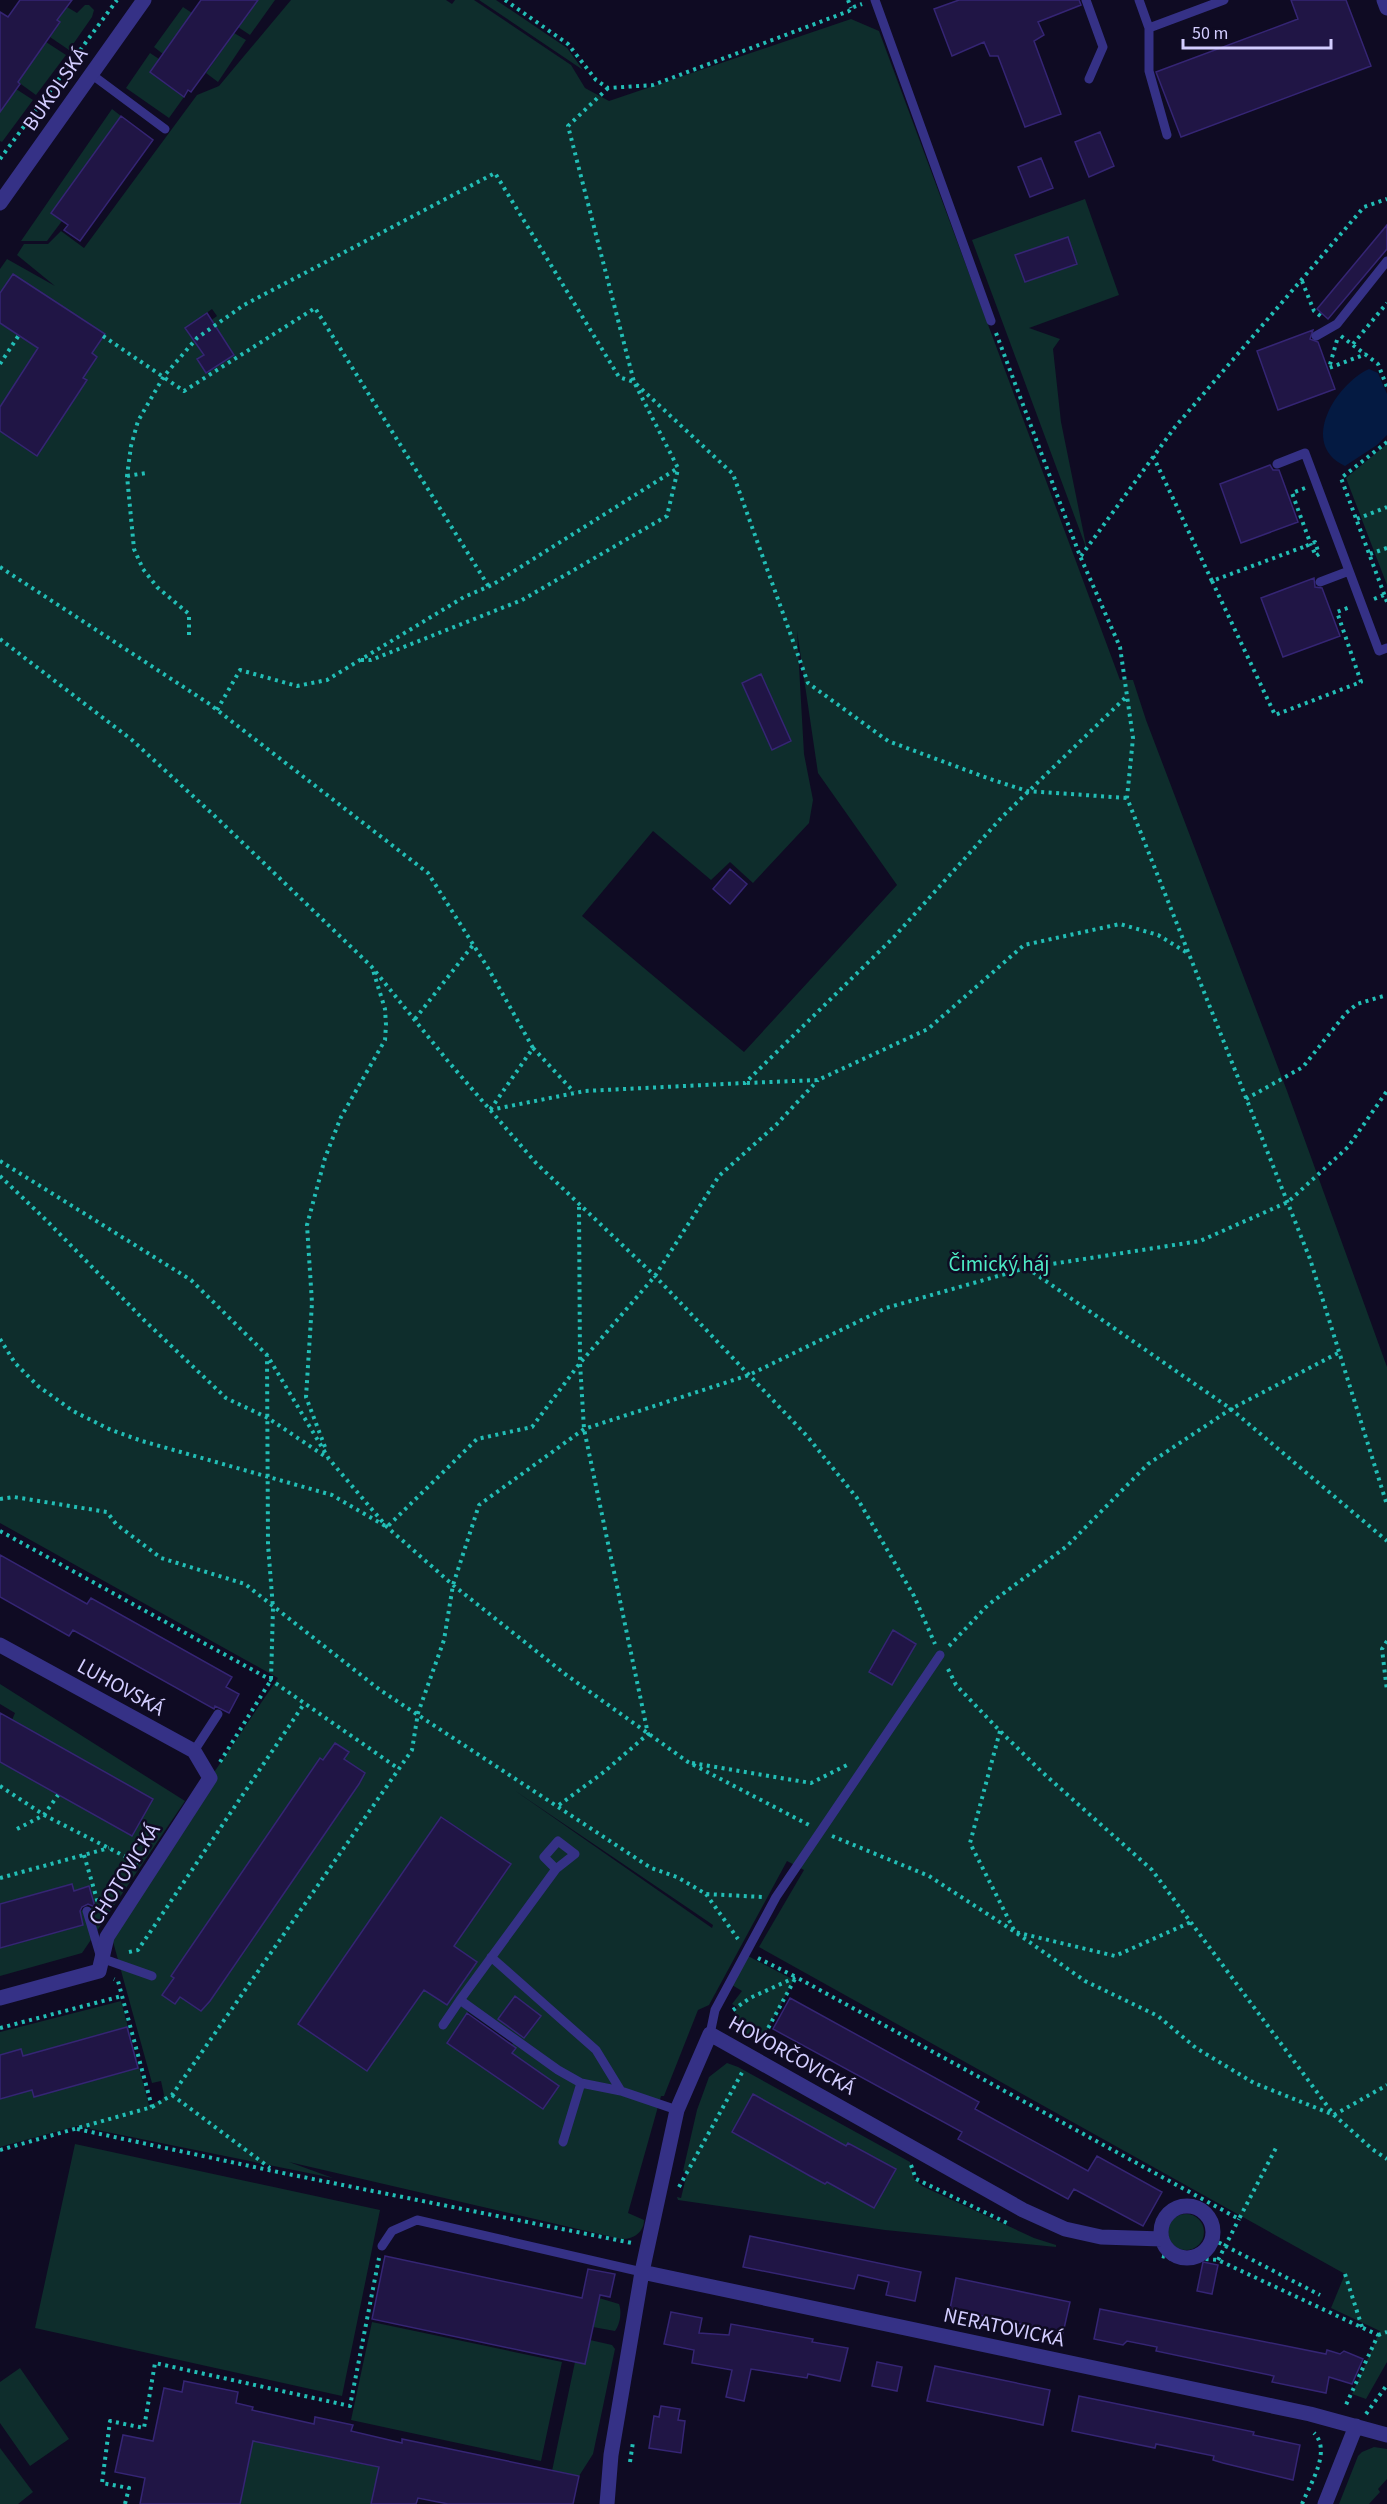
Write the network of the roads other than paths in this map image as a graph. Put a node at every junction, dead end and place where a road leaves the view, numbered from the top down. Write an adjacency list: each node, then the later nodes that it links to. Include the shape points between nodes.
1 (144, 0): 9 (street, BUKOLSKÁ)
2 (1086, 0): 10 (lane, via 1103,47)
3 (1139, 0): 8 (lane)
4 (1224, 0): 8 (lane)
5 (1384, 0): 7 (street)
6 (870, 1): 15 (lane)
7 (1387, 8)
8 (1149, 28): 12 (lane, via 1149,71)
9 (92, 74): 11 (lane); 13 (street, BUKOLSKÁ)
10 (1089, 79)
11 (165, 129)
12 (1167, 135)
13 (0, 203)
14 (1387, 261): 16 (lane, via 1333,327)
15 (991, 321)
16 (1316, 336)
17 (1277, 464): 18 (lane, via 1305,453)
18 (1349, 571): 19 (lane); 20 (lane, via 1379,651)
19 (1320, 582)
20 (1387, 648)
21 (0, 1644): 24 (street, LUHOVSKÁ)
22 (940, 1655): 33 (lane, via 776,1897 715,2010)
23 (218, 1714): 24 (lane)
24 (194, 1751): 28 (street, CHOTOVICKÁ, via 210,1778 107,1937)
25 (556, 1869): 27 (lane)
26 (87, 1911): 28 (lane)
27 (491, 1957): 31 (lane); 35 (lane, via 596,2050)
28 (105, 1964): 29 (lane); 30 (street)
29 (152, 1976)
30 (0, 1998)
31 (460, 2000): 32 (lane); 34 (lane)
32 (443, 2025)
33 (710, 2034): 36 (street, HOVORČOVICKÁ); 38 (street, HOVORČOVICKÁ, via 1023,2210 1065,2229 1101,2237)
34 (580, 2083): 35 (lane); 37 (lane)
35 (621, 2091): 36 (lane)
36 (677, 2110): 40 (street, HOVORČOVICKÁ)
37 (563, 2142)
38 (1162, 2239): 38 (street, via 1166,2217 1180,2206 1189,2205 1206,2213 1219,2243 1187,2258 1172,2253)
39 (382, 2246): 40 (lane, via 392,2231 417,2220)
40 (642, 2272): 41 (street, NERATOVICKÁ); 43 (street, HOVORČOVICKÁ, via 611,2455)
41 (1356, 2426): 42 (street, NERATOVICKÁ); 44 (street)
42 (1387, 2435)
43 (607, 2504)
44 (1325, 2504)

